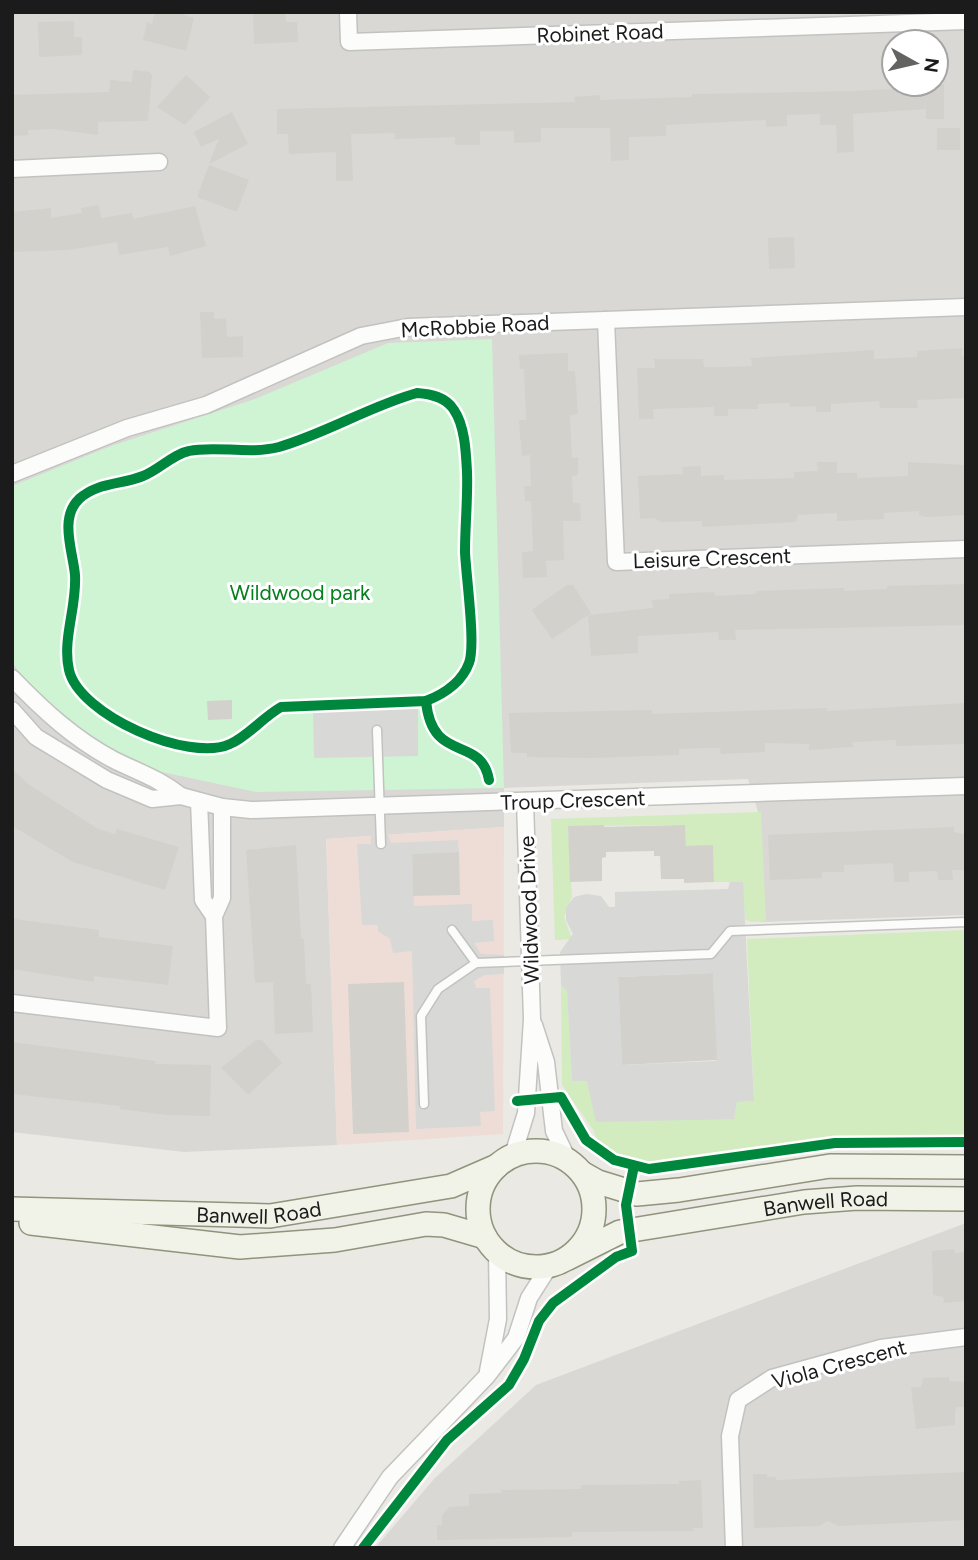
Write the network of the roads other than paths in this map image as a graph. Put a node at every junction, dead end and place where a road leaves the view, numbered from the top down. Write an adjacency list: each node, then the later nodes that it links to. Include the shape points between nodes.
1 (348, 12): 2 (street, Robinet Road, via 349,42)
2 (966, 21)
3 (159, 162): 4 (street)
4 (12, 169)
5 (966, 307): 6 (street, McRobbie Road)
6 (606, 320): 7 (street, McRobbie Road, via 408,327 361,336 206,405 127,428); 8 (street, Leisure Crescent, via 616,562)
7 (12, 474)
8 (966, 549)
9 (12, 678): 13 (street, Troup Crescent, via 53,721 113,759 162,780)
10 (12, 710): 13 (street, Troup Crescent, via 36,737 107,780 152,799)
11 (377, 730): 16 (lane)
12 (966, 786): 15 (street, Troup Crescent)
13 (181, 796): 14 (street, Troup Crescent)
14 (199, 801): 17 (street, Troup Crescent); 19 (street, via 203,900)
15 (525, 801): 16 (street, Troup Crescent); 22 (street, Wildwood Drive)
16 (380, 806): 17 (street, Troup Crescent); 18 (lane)
17 (222, 807): 19 (street, via 222,898)
18 (381, 844)
19 (214, 916): 24 (street, via 218,1028)
20 (966, 922): 22 (lane, via 730,931 711,954)
21 (452, 930): 23 (lane)
22 (530, 961): 23 (lane); 25 (street, Wildwood Drive)
23 (476, 963): 26 (lane, via 438,989 421,1016)
24 (12, 1003)
25 (532, 1019): 27 (street, Wildwood Drive, via 526,1113); 28 (street, Wildwood Drive, via 545,1062 554,1131)
26 (424, 1104)
27 (505, 1161): 28 (main road, via 532,1151 551,1152); 31 (main road, Banwell Road, via 451,1185 270,1216); 33 (main road, via 485,1181 479,1199 479,1218)
28 (575, 1167): 29 (main road, Banwell Road, via 608,1186 637,1194 830,1166); 34 (main road, via 591,1190 593,1219 582,1245)
29 (966, 1167)
30 (966, 1199): 34 (main road, Banwell Road, via 804,1202 620,1232)
31 (12, 1209)
32 (12, 1221): 33 (main road, Banwell Road, via 240,1247 335,1240 426,1224 444,1225)
33 (491, 1244): 34 (main road, via 513,1262 531,1267); 36 (street, via 498,1319)
34 (559, 1262): 36 (street, via 529,1298 516,1338)
35 (966, 1337): 38 (street, Viola Crescent, via 881,1348 772,1378 738,1400 730,1437)
36 (487, 1376): 37 (street, via 390,1477)
37 (342, 1548)
38 (734, 1548)

